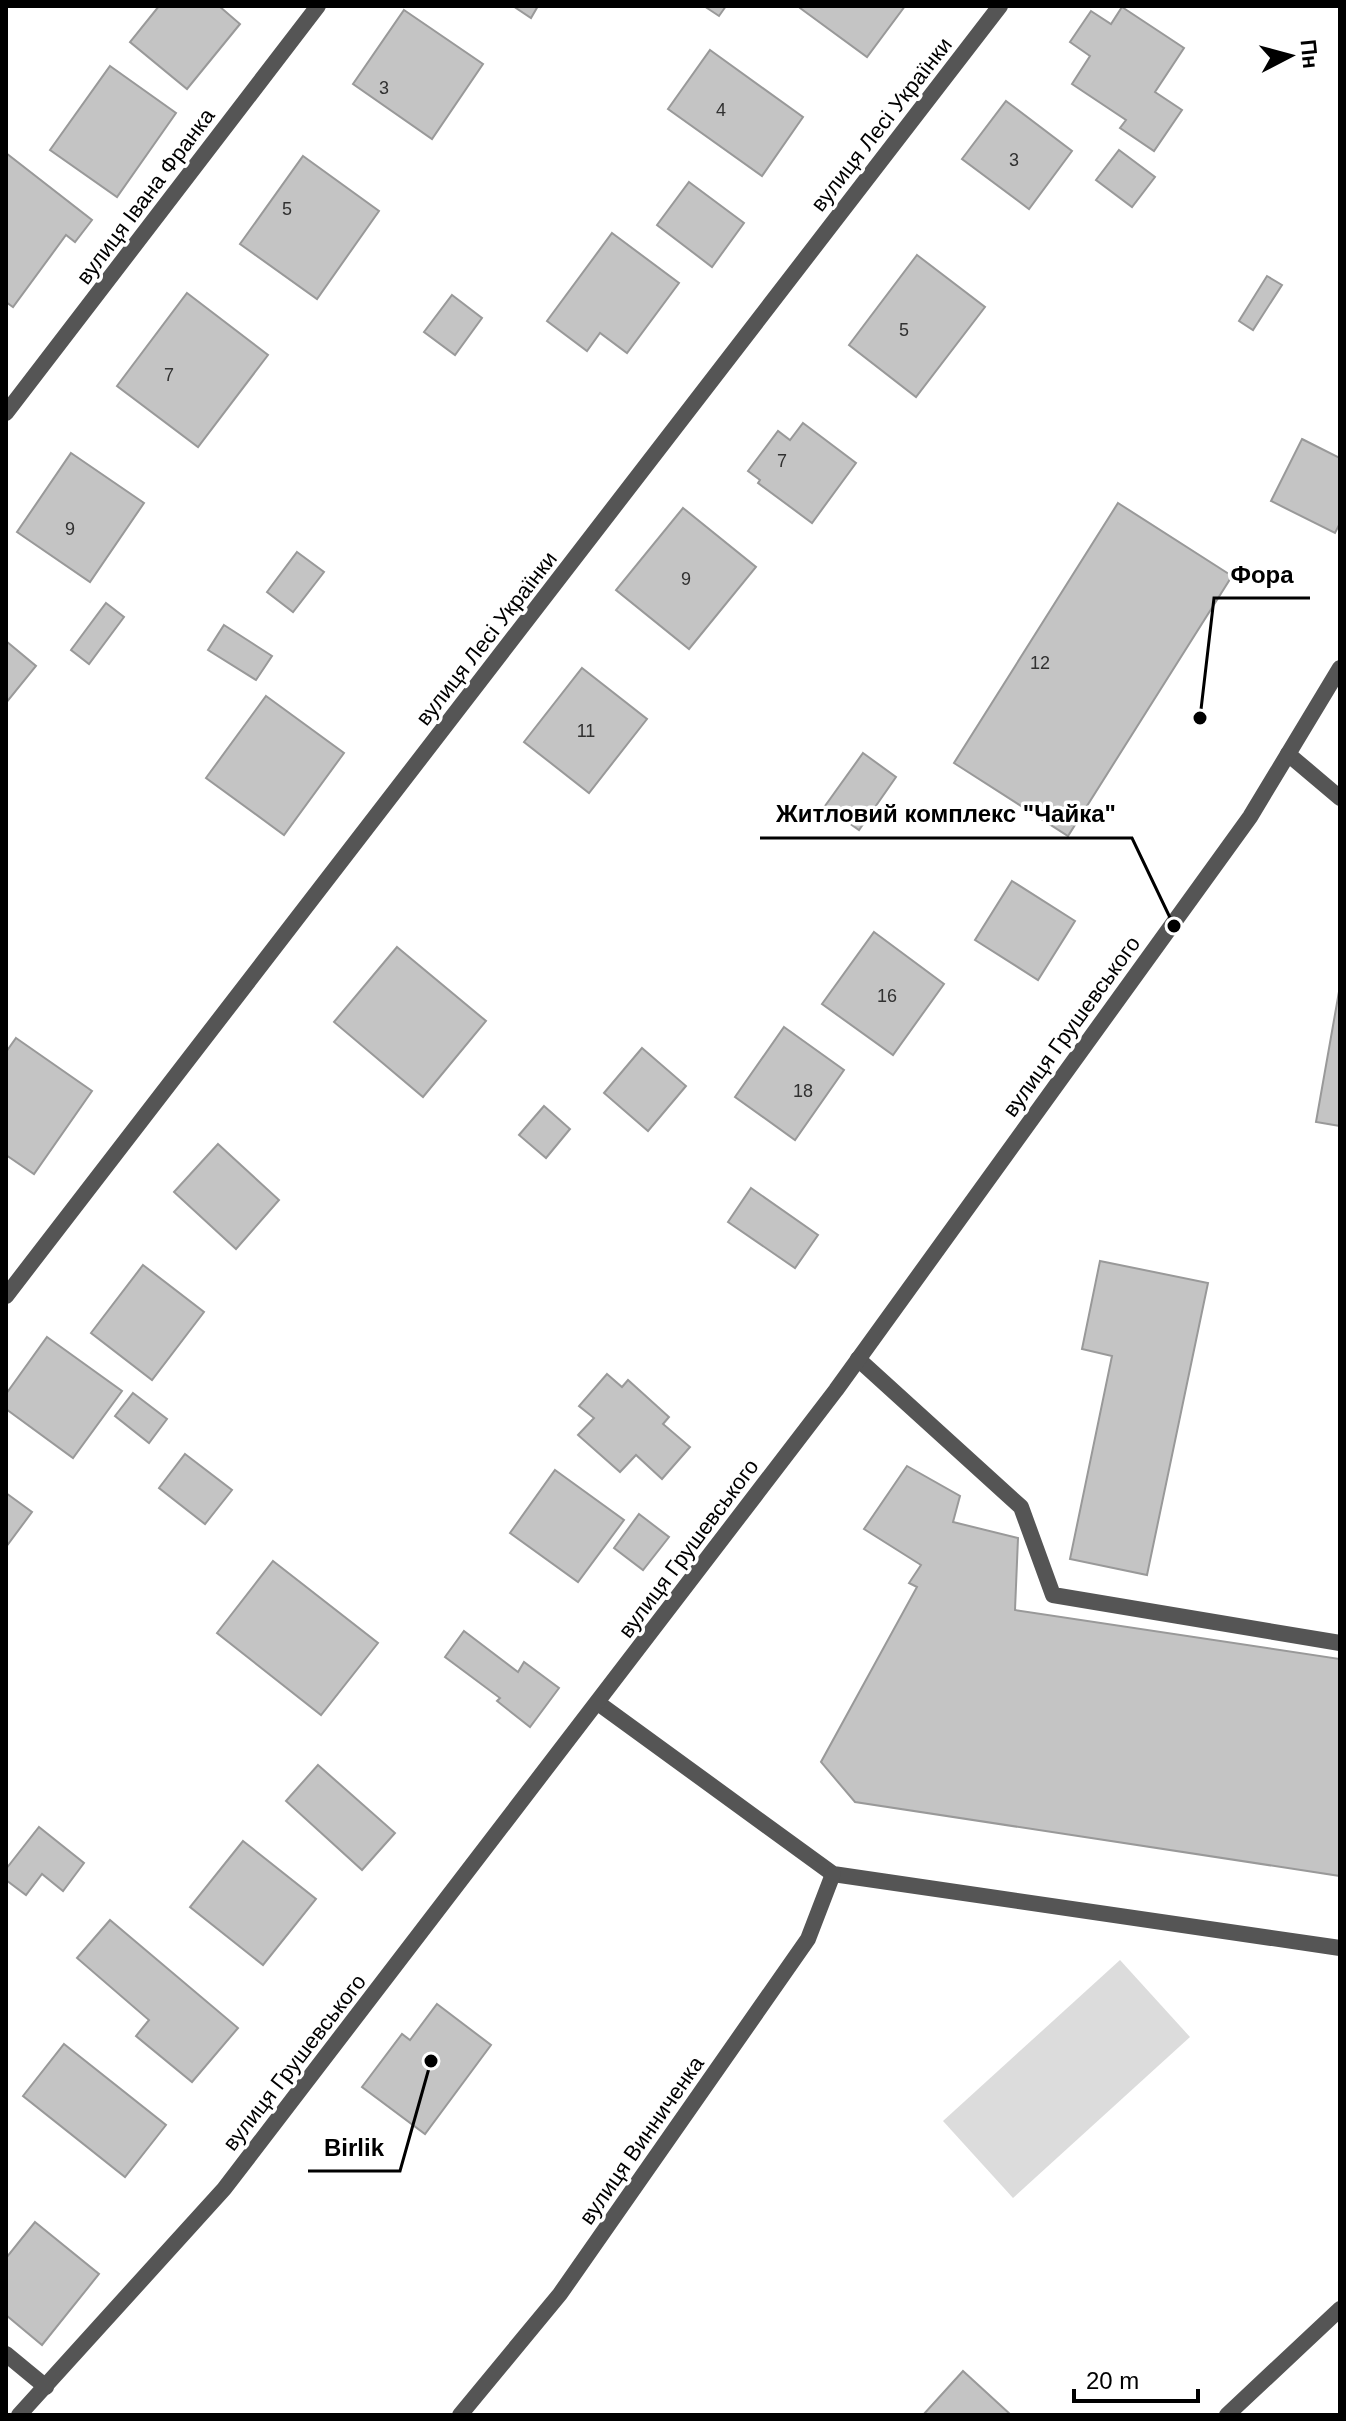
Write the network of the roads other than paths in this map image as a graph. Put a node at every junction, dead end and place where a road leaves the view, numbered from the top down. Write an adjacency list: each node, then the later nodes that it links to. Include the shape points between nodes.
1 (318, 6): 3 (street, вулиця Івана Франка)
2 (1000, 6): 7 (street, вулиця Лесі Українки)
3 (6, 413)
4 (1340, 668): 5 (street, вулиця Грушевського)
5 (1288, 754): 6 (street); 8 (street, вулиця Грушевського, via 1250,817)
6 (1340, 798)
7 (6, 1296)
8 (858, 1359): 9 (street, via 1021,1507 1053,1595); 10 (street, вулиця Грушевського)
9 (1340, 1643)
10 (598, 1703): 11 (street); 15 (street, вулиця Грушевського, via 224,2189)
11 (833, 1874): 12 (street); 17 (street, вулиця Винниченка, via 808,1939 560,2294)
12 (1340, 1948)
13 (1340, 2309): 18 (street)
14 (6, 2354): 15 (street)
15 (46, 2387): 16 (street, вулиця Грушевського)
16 (19, 2415)
17 (460, 2415)
18 (1227, 2415)

